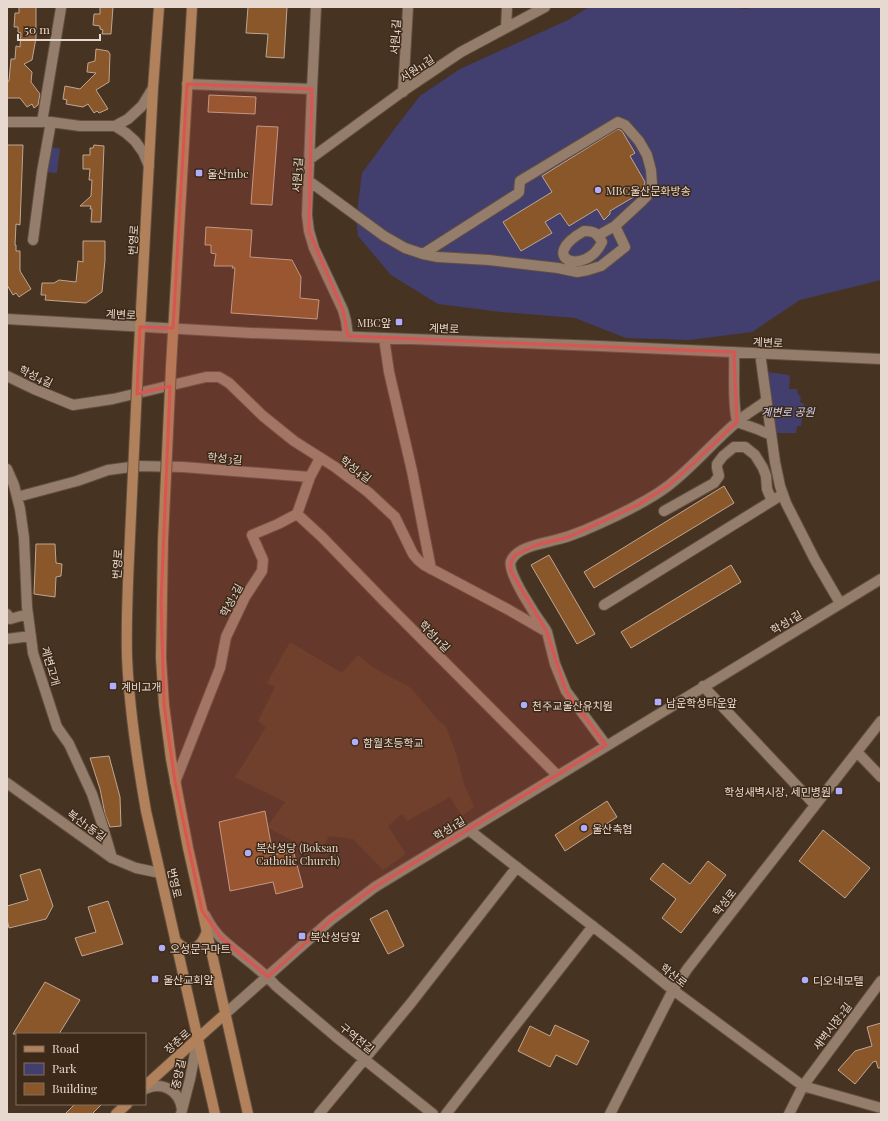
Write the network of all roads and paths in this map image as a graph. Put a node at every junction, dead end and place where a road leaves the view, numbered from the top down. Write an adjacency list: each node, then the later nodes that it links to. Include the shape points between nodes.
1 (159, 7): 10 (main road, 번영로)
2 (192, 7): 9 (main road, 번영로)
3 (316, 7): 11 (street, 서원3길)
4 (408, 7): 12 (street, 서원4길)
5 (507, 7): 8 (street)
6 (545, 7): 8 (street, 서원11길)
7 (61, 8): 14 (street)
8 (506, 28): 12 (street, 서원11길, via 461,52)
9 (186, 84): 11 (street); 25 (main road, 번영로)
10 (153, 88): 15 (street, via 142,106 128,119); 17 (main road, 번영로)
11 (312, 89): 16 (street, 서원3길)
12 (403, 92): 16 (street, 서원11길)
13 (7, 122): 14 (street)
14 (47, 122): 15 (street, via 80,126); 21 (street)
15 (115, 126): 17 (street, via 135,141)
16 (310, 159): 18 (street, 서원3길)
17 (149, 166): 24 (main road, 번영로)
18 (308, 181): 22 (street, via 384,236 405,248); 26 (street, 서원3길, via 309,231 314,248 343,310)
19 (615, 226): 20 (street); 22 (street, via 625,247 601,266 577,272); 22 (street, via 647,196 652,184 652,170 647,155 625,125 618,122 520,181 520,192)
20 (599, 235)
21 (33, 240)
22 (423, 254)
23 (7, 319): 24 (street, 계변로)
24 (140, 327): 25 (street, 계변로); 65 (main road, 번영로, bridge, via 127,599 127,657 130,706 138,763)
25 (173, 328): 26 (street, 계변로); 59 (main road, 번영로, bridge, via 162,540 161,658 164,705)
26 (348, 336): 27 (street, 계변로)
27 (384, 338): 28 (street, 계변로); 44 (street)
28 (734, 352): 29 (street, 계변로); 33 (street, via 734,408)
29 (760, 354): 30 (street, 계변로); 32 (street)
30 (881, 359)
31 (7, 376): 35 (street, 학성4길, via 72,405 113,399 206,377 219,378 229,383 294,441)
32 (766, 401): 33 (street); 34 (street)
33 (737, 422): 34 (street); 50 (street, via 668,486 638,505 599,524 515,555 510,565 514,577)
34 (771, 435): 39 (street)
35 (320, 458): 37 (street); 44 (street, 학성4길, via 368,492 395,517 413,554)
36 (7, 469): 38 (street, 계변고개)
37 (310, 477): 40 (street, 학성3길, via 183,466 138,466 108,470 78,481); 43 (street)
38 (11, 486): 40 (street, 계변고개)
39 (783, 494): 41 (street); 46 (street, via 815,560)
40 (17, 497): 49 (street, 계변고개, via 24,538)
41 (772, 501): 42 (street, via 760,461 745,447 734,447 717,464 719,476 714,483); 47 (street)
42 (664, 511)
43 (296, 514): 57 (street, 학성11길, via 322,537); 59 (street, 학성2길, via 252,535 263,560 262,571 244,597 226,637 220,668)
44 (431, 568): 50 (street, 학성4길)
45 (881, 578): 46 (street, 학성1길)
46 (840, 603): 53 (street, 학성1길)
47 (604, 605)
48 (7, 614): 49 (street, via 10,619)
49 (28, 614): 51 (street, 계변고개)
50 (547, 632): 55 (street, via 555,664 566,691)
51 (31, 636): 52 (street); 63 (street, 계변고개, via 33,653 57,727 69,744 92,794)
52 (7, 639)
53 (703, 686): 55 (street, 학성1길); 61 (street)
54 (881, 721): 56 (street, 학성로)
55 (606, 745): 57 (street, 학성1길)
56 (857, 752): 58 (street); 61 (street, 학성로)
57 (557, 775): 62 (street, 학성1길)
58 (881, 777)
59 (175, 782): 66 (main road, 번영로)
60 (7, 783): 63 (street, 복산1동길)
61 (815, 805): 72 (street, 학성로, via 688,968)
62 (469, 830): 64 (street, 학산로); 70 (street, 학성1길, via 375,887 331,920)
63 (112, 858): 65 (street, 복산1동길, via 136,868)
64 (517, 867): 67 (street, 학산로); 75 (street)
65 (160, 873): 69 (main road, 번영로)
66 (202, 911): 68 (main road, 번영로); 70 (street, 구역전길, via 221,938)
67 (593, 926): 72 (street, 학산로); 87 (street)
68 (207, 932): 69 (main road, via 198,947 193,949 179,945); 73 (main road, 번영로)
69 (175, 940): 74 (main road, 번영로)
70 (268, 977): 73 (street, 학성1길); 75 (street, 구역전길)
71 (881, 981): 76 (street, 새벽시장2길)
72 (674, 990): 76 (street, 학산로); 88 (street, 학성로)
73 (226, 1014): 74 (main road, 장춘로); 84 (main road, 번영로)
74 (198, 1038): 77 (main road, 장춘로); 81 (street, 중앙길); 83 (main road, 번영로)
75 (364, 1059): 85 (street); 86 (street, 구역전길)
76 (803, 1086): 80 (street, 학산로); 89 (street, 새벽시장2길)
77 (146, 1087)
78 (146, 1088): 81 (street, via 164,1086 169,1089 179,1098)
79 (126, 1105): 82 (main road)
80 (881, 1108)
81 (182, 1112)
82 (116, 1114)
83 (215, 1114)
84 (248, 1114)
85 (319, 1114)
86 (433, 1114)
87 (446, 1114)
88 (610, 1114)
89 (789, 1114)

